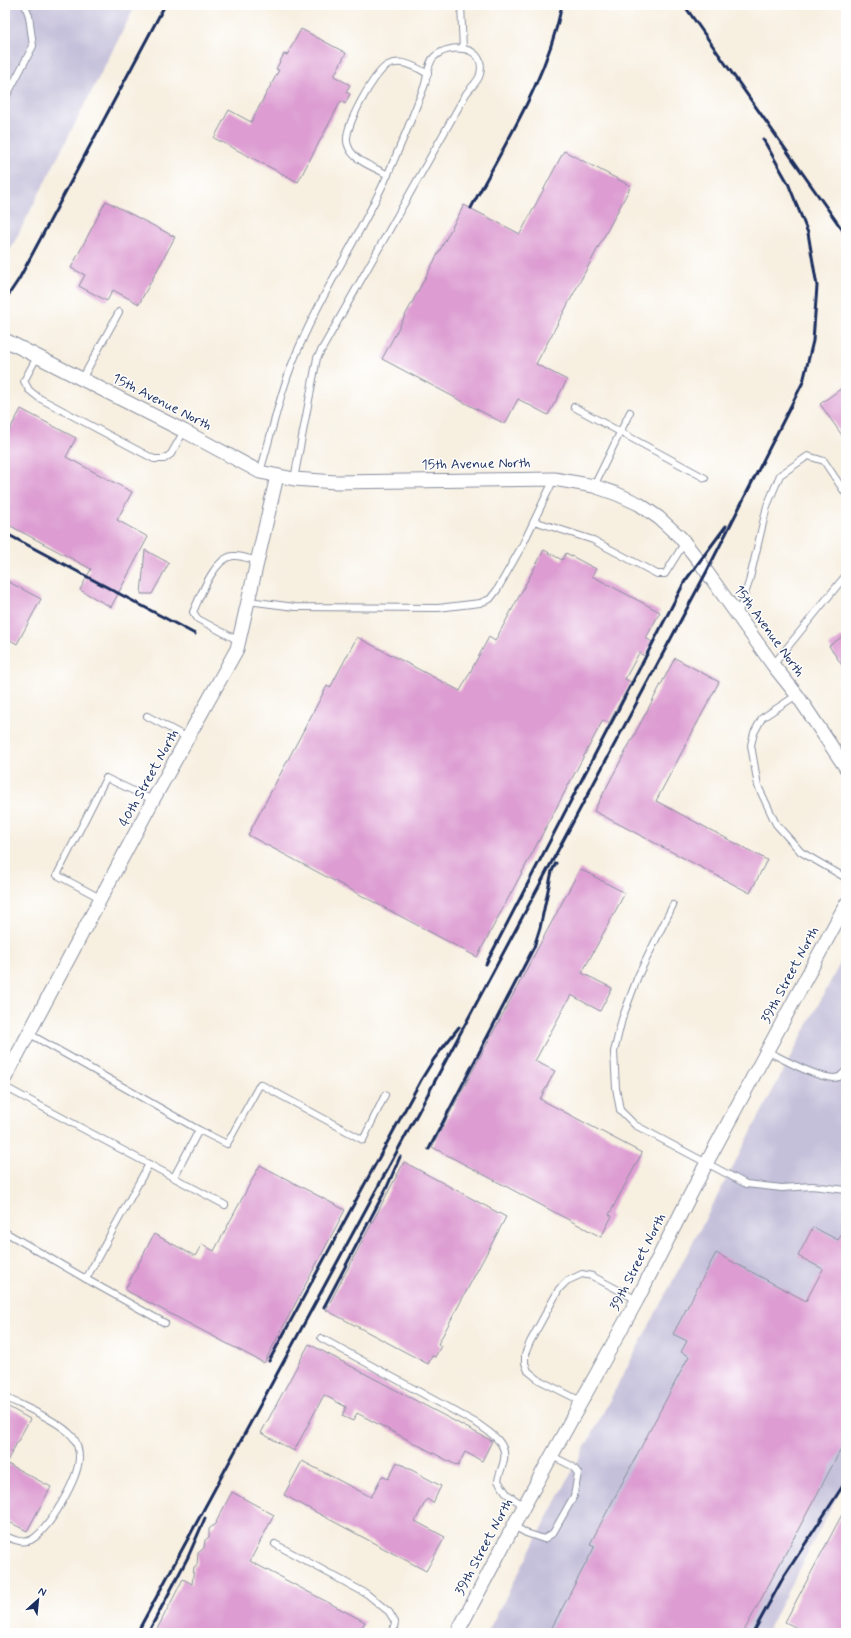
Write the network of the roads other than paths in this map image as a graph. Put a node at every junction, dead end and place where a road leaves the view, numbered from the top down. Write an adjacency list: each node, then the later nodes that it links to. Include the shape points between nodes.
1 (25, 5): 5 (lane, via 33,46)
2 (461, 5): 3 (lane)
3 (463, 49): 4 (lane, via 451,48 439,52 431,60); 18 (lane, via 474,53 480,61 480,75 466,94 317,358)
4 (428, 74): 6 (lane); 6 (lane, via 400,62 388,65 373,80 357,108 346,141 350,151 360,160)
5 (5, 99)
6 (388, 175): 15 (lane, via 300,343)
7 (119, 312): 10 (lane)
8 (5, 340): 9 (street, 15th Avenue North)
9 (37, 357): 10 (street, 15th Avenue North); 13 (lane, via 24,381 29,390 39,398 154,458 164,459 171,454)
10 (82, 379): 13 (street, 15th Avenue North)
11 (574, 407): 14 (lane)
12 (630, 412): 14 (lane)
13 (184, 431): 15 (street, 15th Avenue North)
14 (620, 432): 17 (lane); 20 (lane)
15 (260, 472): 16 (street, 15th Avenue North)
16 (277, 476): 18 (street, 15th Avenue North); 24 (street, 40th Street North)
17 (705, 478)
18 (294, 479): 19 (street, 15th Avenue North, via 336,482)
19 (554, 479): 20 (street, 15th Avenue North); 22 (lane)
20 (594, 486): 23 (street, 15th Avenue North, via 638,504 659,518)
21 (846, 494): 27 (lane, via 824,461 808,456 780,475 766,506 749,582)
22 (534, 521): 23 (lane, via 593,540 657,574 665,574); 26 (lane, via 497,590 490,600 480,603 438,608 296,607)
23 (685, 542): 27 (street, 15th Avenue North)
24 (257, 561): 26 (street, 40th Street North); 28 (lane, via 231,556 218,565 193,612 198,619)
25 (846, 575): 29 (lane)
26 (248, 601): 28 (street, 40th Street North)
27 (738, 616): 29 (street, 15th Avenue North)
28 (239, 640): 32 (street, 40th Street North)
29 (773, 665): 30 (street, 15th Avenue North)
30 (796, 696): 33 (street, 15th Avenue North); 35 (lane, via 762,718 754,733 750,745 758,786 776,824 796,848)
31 (147, 716): 32 (lane)
32 (188, 738): 34 (street, 40th Street North)
33 (846, 768)
34 (153, 800): 36 (street, 40th Street North); 36 (lane, via 106,778 57,875)
35 (846, 878)
36 (102, 899): 39 (street, 40th Street North)
37 (846, 904): 40 (street, 39th Street North)
38 (673, 905): 47 (lane, via 638,976 622,1018 614,1052 616,1088 620,1110 635,1125)
39 (28, 1033): 42 (street, 40th Street North); 45 (lane)
40 (767, 1051): 41 (lane, via 828,1078 838,1077); 47 (street, 39th Street North)
41 (846, 1071)
42 (5, 1078)
43 (5, 1087): 46 (lane)
44 (385, 1095): 45 (lane, via 363,1140 260,1084 227,1144)
45 (199, 1130): 48 (lane)
46 (149, 1164): 48 (lane); 52 (lane)
47 (706, 1164): 49 (lane, via 746,1184); 53 (street, 39th Street North)
48 (174, 1177): 50 (lane)
49 (846, 1190)
50 (225, 1205)
51 (5, 1232): 52 (lane)
52 (86, 1279): 54 (lane)
53 (637, 1300): 57 (street, 39th Street North); 57 (lane, via 592,1276 582,1274 567,1281 559,1289 530,1342 525,1362 528,1371 539,1380)
54 (165, 1323)
55 (321, 1338): 59 (lane, via 478,1424 495,1437 504,1447 504,1459 498,1481 506,1494)
56 (5, 1397): 61 (lane, via 62,1427 74,1438 79,1458 64,1499 40,1532 30,1540 21,1542)
57 (581, 1401): 58 (street, 39th Street North)
58 (551, 1456): 59 (street, 39th Street North); 60 (lane, via 572,1466 578,1473 574,1496 553,1533 544,1540)
59 (524, 1506): 60 (street, 39th Street North)
60 (514, 1526): 64 (street, 39th Street North)
61 (5, 1536)
62 (275, 1544): 63 (lane, via 367,1594 389,1612 395,1622)
63 (393, 1633)
64 (457, 1633)

